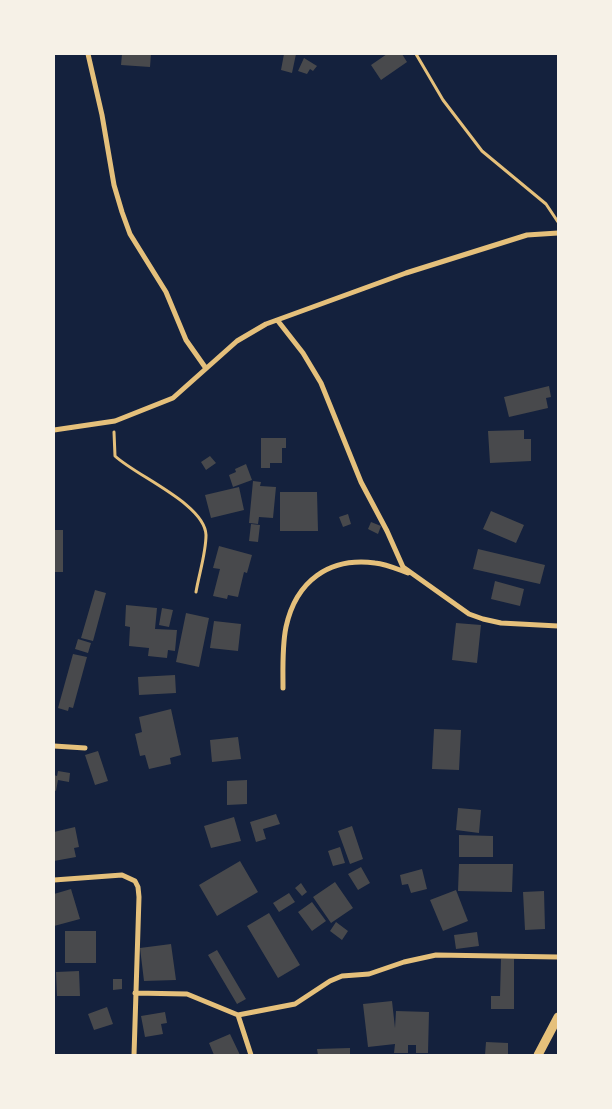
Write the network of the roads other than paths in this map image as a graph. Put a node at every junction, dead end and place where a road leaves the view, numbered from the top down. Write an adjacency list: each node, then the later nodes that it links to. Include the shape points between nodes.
1 (88, 54): 4 (street, via 114,185 130,234 166,292 186,340)
2 (558, 233): 3 (street, via 527,235 406,272)
3 (278, 321): 4 (street, via 236,341); 6 (street, via 303,353 321,384 361,482 399,560)
4 (205, 367): 5 (street, via 173,398 115,421)
5 (54, 430)
6 (410, 574): 7 (street, via 469,614 482,619); 8 (street, via 375,563 334,565 316,574 289,616 284,644)
7 (558, 626)
8 (283, 688)
9 (54, 746): 10 (street)
10 (85, 748)
11 (54, 880): 13 (street, via 122,875 134,881 138,887 140,915)
12 (558, 957): 14 (street, via 436,955 369,974 342,976 295,1004)
13 (135, 993): 14 (street, via 187,994); 16 (street)
14 (238, 1015): 17 (street)
15 (558, 1017): 18 (street)
16 (134, 1055)
17 (251, 1055)
18 (538, 1055)

